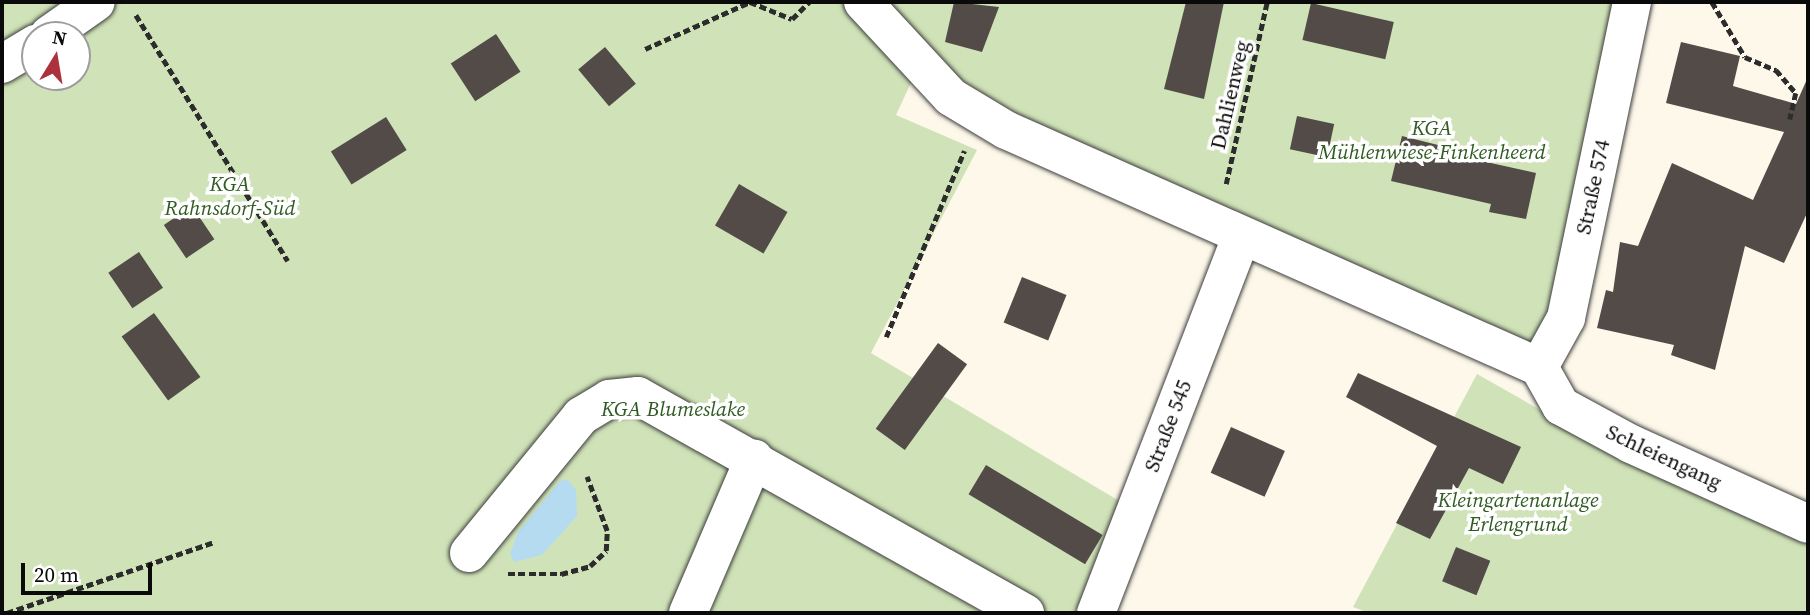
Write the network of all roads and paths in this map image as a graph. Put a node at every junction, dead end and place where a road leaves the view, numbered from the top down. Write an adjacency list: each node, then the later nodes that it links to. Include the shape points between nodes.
1 (96, 2): 8 (street)
2 (129, 2): 16 (path)
3 (810, 2): 9 (path, via 792,19 750,2)
4 (863, 2): 12 (street, via 951,97)
5 (1267, 2): 14 (path, Dahlienweg)
6 (1632, 2): 18 (street, Straße 574, via 1566,318)
7 (1712, 2): 13 (path, via 1745,57 1776,70 1796,93)
8 (69, 21)
9 (645, 48)
10 (21, 52): 11 (street)
11 (2, 64)
12 (981, 115): 15 (street); 17 (path)
13 (1790, 119)
14 (1223, 196)
15 (1241, 238): 18 (street); 27 (street, Straße 545)
16 (288, 261)
17 (886, 337)
18 (1539, 368): 21 (street, Schleiengang, via 1561,406 1631,444)
19 (564, 436): 20 (street, via 581,416 610,399 638,397); 23 (street); 23 (path, via 599,505 607,531 606,551 590,566 530,576 473,566)
20 (754, 459): 25 (street); 26 (street)
21 (1808, 524)
22 (212, 543): 24 (path)
23 (469, 553)
24 (7, 613)
25 (688, 613)
26 (1025, 613)
27 (1096, 613)

